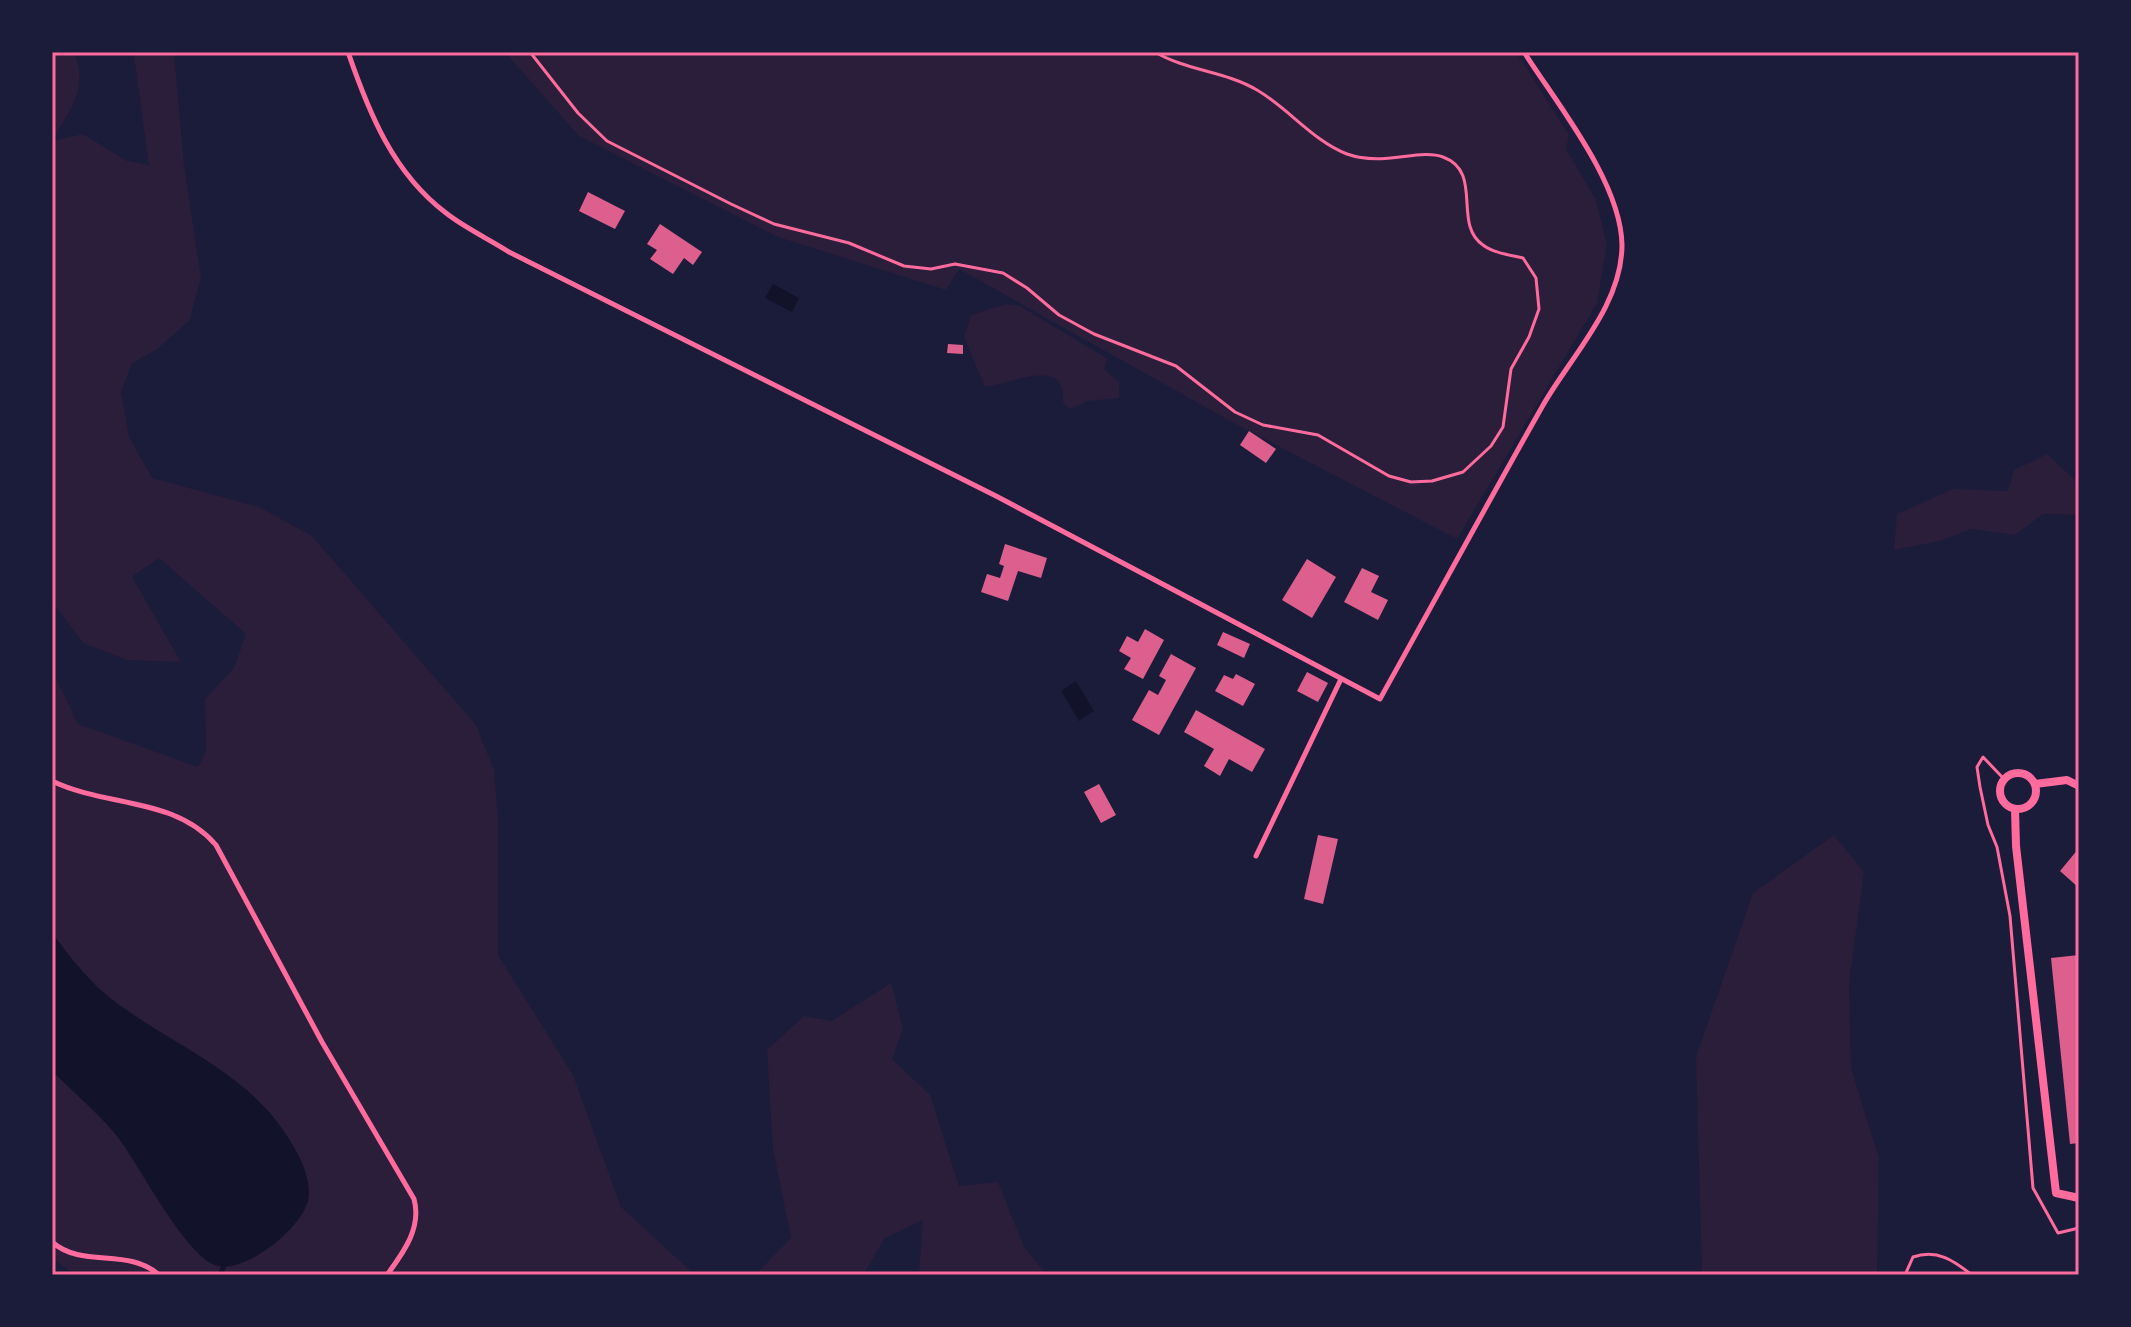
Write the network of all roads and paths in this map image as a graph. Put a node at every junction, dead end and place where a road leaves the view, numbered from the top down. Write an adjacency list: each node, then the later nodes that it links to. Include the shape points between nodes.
1 (348, 52): 5 (lane, via 368,111 394,159 445,213 509,252 996,496)
2 (530, 52): 3 (path, via 607,141 774,224 849,243 904,266 931,269 955,264 1003,273 1059,315 1176,366 1235,412 1263,425 1318,435 1389,476 1411,482 1463,472 1503,427 1507,383 1536,323 1539,292 1523,258 1486,248 1475,239 1468,226 1465,178 1456,164 1441,156 1384,162 1344,153 1230,75)
3 (1155, 52)
4 (1524, 52): 5 (lane, via 1610,193 1622,248 1616,276 1604,308 1544,402 1380,699)
5 (1341, 679): 11 (lane)
6 (2004, 779): 8 (street, via 2021,773); 10 (street, via 2001,797); 13 (path, via 1983,757 1977,767 1980,787 2010,916 2033,1188 2058,1233)
7 (52, 781): 16 (lane, via 178,815 204,830 216,845 414,1199 412,1236)
8 (2035, 784): 9 (street, via 2067,780); 10 (street, via 2032,802)
9 (2079, 786)
10 (2015, 809): 12 (street, via 2056,1193)
11 (1256, 856)
12 (2079, 1198)
13 (2079, 1228)
14 (52, 1242): 15 (lane, via 78,1255 132,1259)
15 (159, 1275)
16 (387, 1275)
17 (1905, 1275): 18 (path, via 1913,1257 1929,1252 1955,1261)
18 (1972, 1275)

